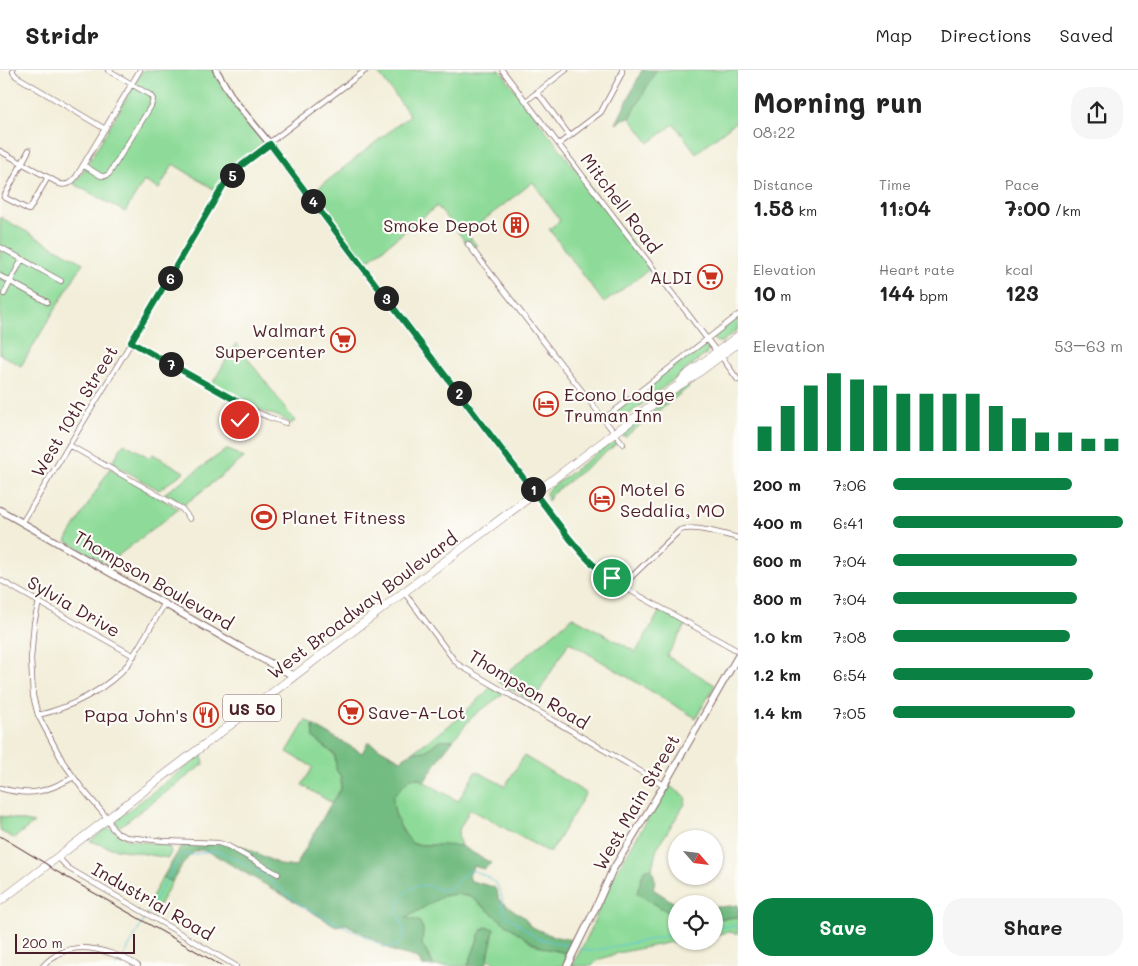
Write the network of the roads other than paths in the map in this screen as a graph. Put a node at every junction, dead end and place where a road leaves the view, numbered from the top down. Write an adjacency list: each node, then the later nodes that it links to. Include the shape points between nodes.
1 (108, 70): 9 (street)
2 (140, 70): 9 (street)
3 (216, 70): 14 (street)
4 (366, 70): 14 (street, West 10th Street)
5 (502, 70): 11 (street, Mitchell Road)
6 (566, 70): 10 (street)
7 (622, 70): 13 (street, via 601,112)
8 (13, 71): 12 (street, via 16,76)
9 (132, 83): 12 (street); 19 (street, via 150,95 153,99 151,106 109,174 101,176)
10 (537, 92): 11 (street); 13 (street)
11 (526, 101): 15 (street, Mitchell Road)
12 (105, 128): 19 (street)
13 (570, 136): 15 (street)
14 (270, 144): 32 (street, West 10th Street, via 225,183); 43 (street)
15 (559, 144): 31 (street, Mitchell Road)
16 (30, 150): 18 (street)
17 (0, 151): 18 (street)
18 (22, 163): 20 (street); 20 (street, via 4,197 29,210)
19 (83, 165): 20 (street, via 66,185)
20 (48, 177)
21 (468, 244): 37 (street)
22 (0, 247): 23 (street)
23 (22, 259): 25 (street); 26 (street)
24 (0, 276): 26 (street)
25 (61, 281)
26 (10, 282): 27 (street); 28 (street)
27 (4, 294)
28 (47, 302)
29 (738, 315): 31 (street)
30 (738, 336): 34 (highway, West Broadway Boulevard / US 50)
31 (707, 338): 34 (street, Mitchell Road); 37 (street)
32 (131, 342): 36 (street); 42 (street, West 10th Street)
33 (738, 343): 34 (highway, West Broadway Boulevard / US 50)
34 (719, 354): 35 (street, Mitchell Road); 40 (highway, West Broadway Boulevard / US 50, via 688,374)
35 (738, 380)
36 (249, 408): 38 (street); 39 (street)
37 (604, 419): 40 (street)
38 (242, 420)
39 (286, 423)
40 (615, 432): 41 (street); 43 (highway, West Broadway Boulevard / US 50)
41 (623, 444)
42 (69, 445): 45 (street, via 182,509); 46 (street, West 10th Street)
43 (536, 493): 49 (street, via 589,562); 50 (highway, West Broadway Boulevard / US 50)
44 (0, 510): 46 (main road, Thompson Boulevard)
45 (190, 519)
46 (22, 523): 52 (main road, Thompson Boulevard)
47 (738, 538): 49 (street, via 684,529)
48 (0, 580): 51 (street, Sylvia Drive)
49 (623, 585): 53 (street)
50 (404, 592): 56 (highway, West Broadway Boulevard / US 50); 59 (street, Thompson Road, via 460,665)
51 (39, 602): 54 (street, Sylvia Drive); 57 (street, via 31,658 33,696)
52 (165, 604): 54 (street); 56 (main road, Thompson Boulevard)
53 (738, 651)
54 (134, 656): 57 (street, via 113,680 92,693 71,705)
55 (738, 656): 59 (main road, West Main Street)
56 (294, 676): 61 (highway, West Broadway Boulevard / US 50)
57 (38, 715): 58 (street)
58 (74, 777): 60 (street, via 34,793); 61 (street)
59 (664, 785): 68 (main road, West Main Street, via 612,871)
60 (0, 788)
61 (108, 819): 62 (highway, West Broadway Boulevard / US 50); 63 (street, via 112,828 126,837 219,843)
62 (58, 857): 64 (highway, West Broadway Boulevard / US 50); 67 (street, Industrial Road, via 68,868)
63 (278, 874)
64 (0, 901)
65 (43, 966): 66 (street, via 54,955 83,947 105,951)
66 (138, 966)
67 (236, 966)
68 (567, 966)

